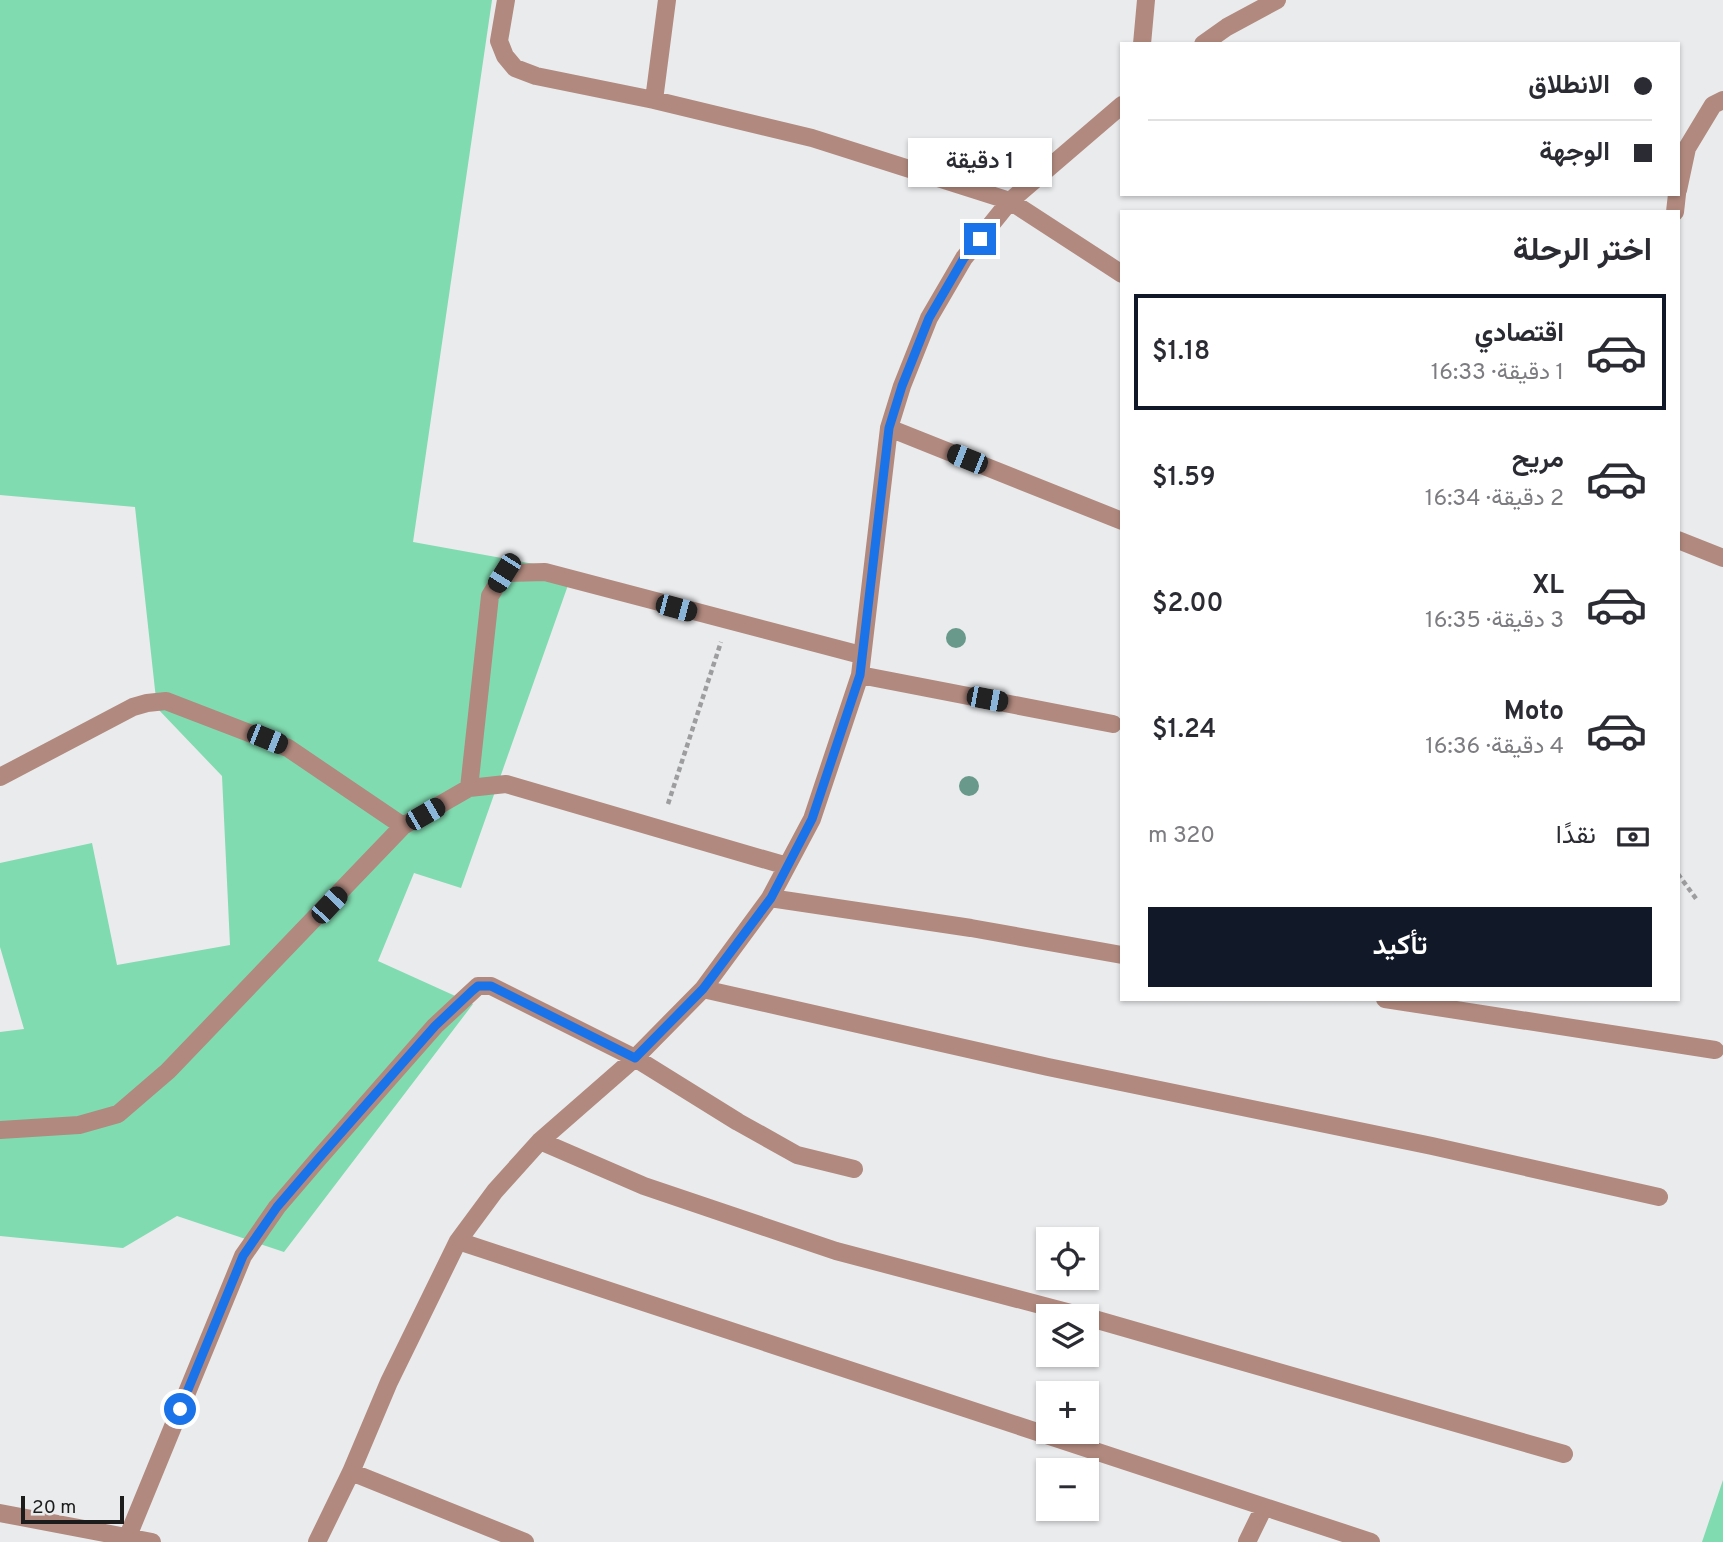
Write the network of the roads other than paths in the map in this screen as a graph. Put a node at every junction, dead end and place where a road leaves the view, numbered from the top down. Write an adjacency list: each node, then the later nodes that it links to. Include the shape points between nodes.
1 (506, 0): 7 (street, via 499,41 515,68)
2 (667, 0): 7 (street)
3 (1146, 0): 5 (street)
4 (1277, 0): 6 (street)
5 (1142, 42)
6 (1206, 42)
7 (654, 100): 11 (street, via 813,138)
8 (1723, 100): 10 (street, via 1713,105 1687,148)
9 (1120, 107): 11 (street)
10 (1680, 182)
11 (1010, 201): 12 (street); 13 (street, via 964,258 929,318)
12 (1120, 273)
13 (889, 428): 14 (street); 17 (street)
14 (1120, 520)
15 (1680, 541): 16 (street)
16 (1723, 558)
17 (861, 655): 18 (street); 21 (street, via 545,572 504,573 490,596)
18 (860, 675): 19 (street); 23 (street, via 812,819)
19 (1114, 724)
20 (0, 777): 22 (street, via 133,707 166,701 288,748)
21 (469, 788): 22 (street); 23 (street, via 506,784)
22 (404, 826): 30 (street, via 168,1071 118,1114 79,1125)
23 (787, 866): 24 (street)
24 (771, 898): 25 (street); 26 (street)
25 (1120, 955)
26 (703, 989): 29 (street); 33 (street)
27 (1398, 1001): 28 (street)
28 (1715, 1050)
29 (635, 1058): 31 (street); 32 (street, via 797,1155); 41 (street, via 491,986 478,986 435,1026 277,1207 243,1256)
30 (0, 1130)
31 (540, 1141): 34 (street); 35 (street, via 645,1186 836,1251)
32 (854, 1169)
33 (1659, 1197)
34 (458, 1241): 38 (street); 39 (street)
35 (1036, 1304)
36 (1099, 1321): 37 (street)
37 (1564, 1454)
38 (351, 1472): 43 (street); 44 (street)
39 (1264, 1507): 45 (street); 46 (street)
40 (0, 1513): 41 (street)
41 (128, 1536): 42 (street)
42 (152, 1542)
43 (317, 1542)
44 (525, 1542)
45 (1247, 1542)
46 (1371, 1542)

